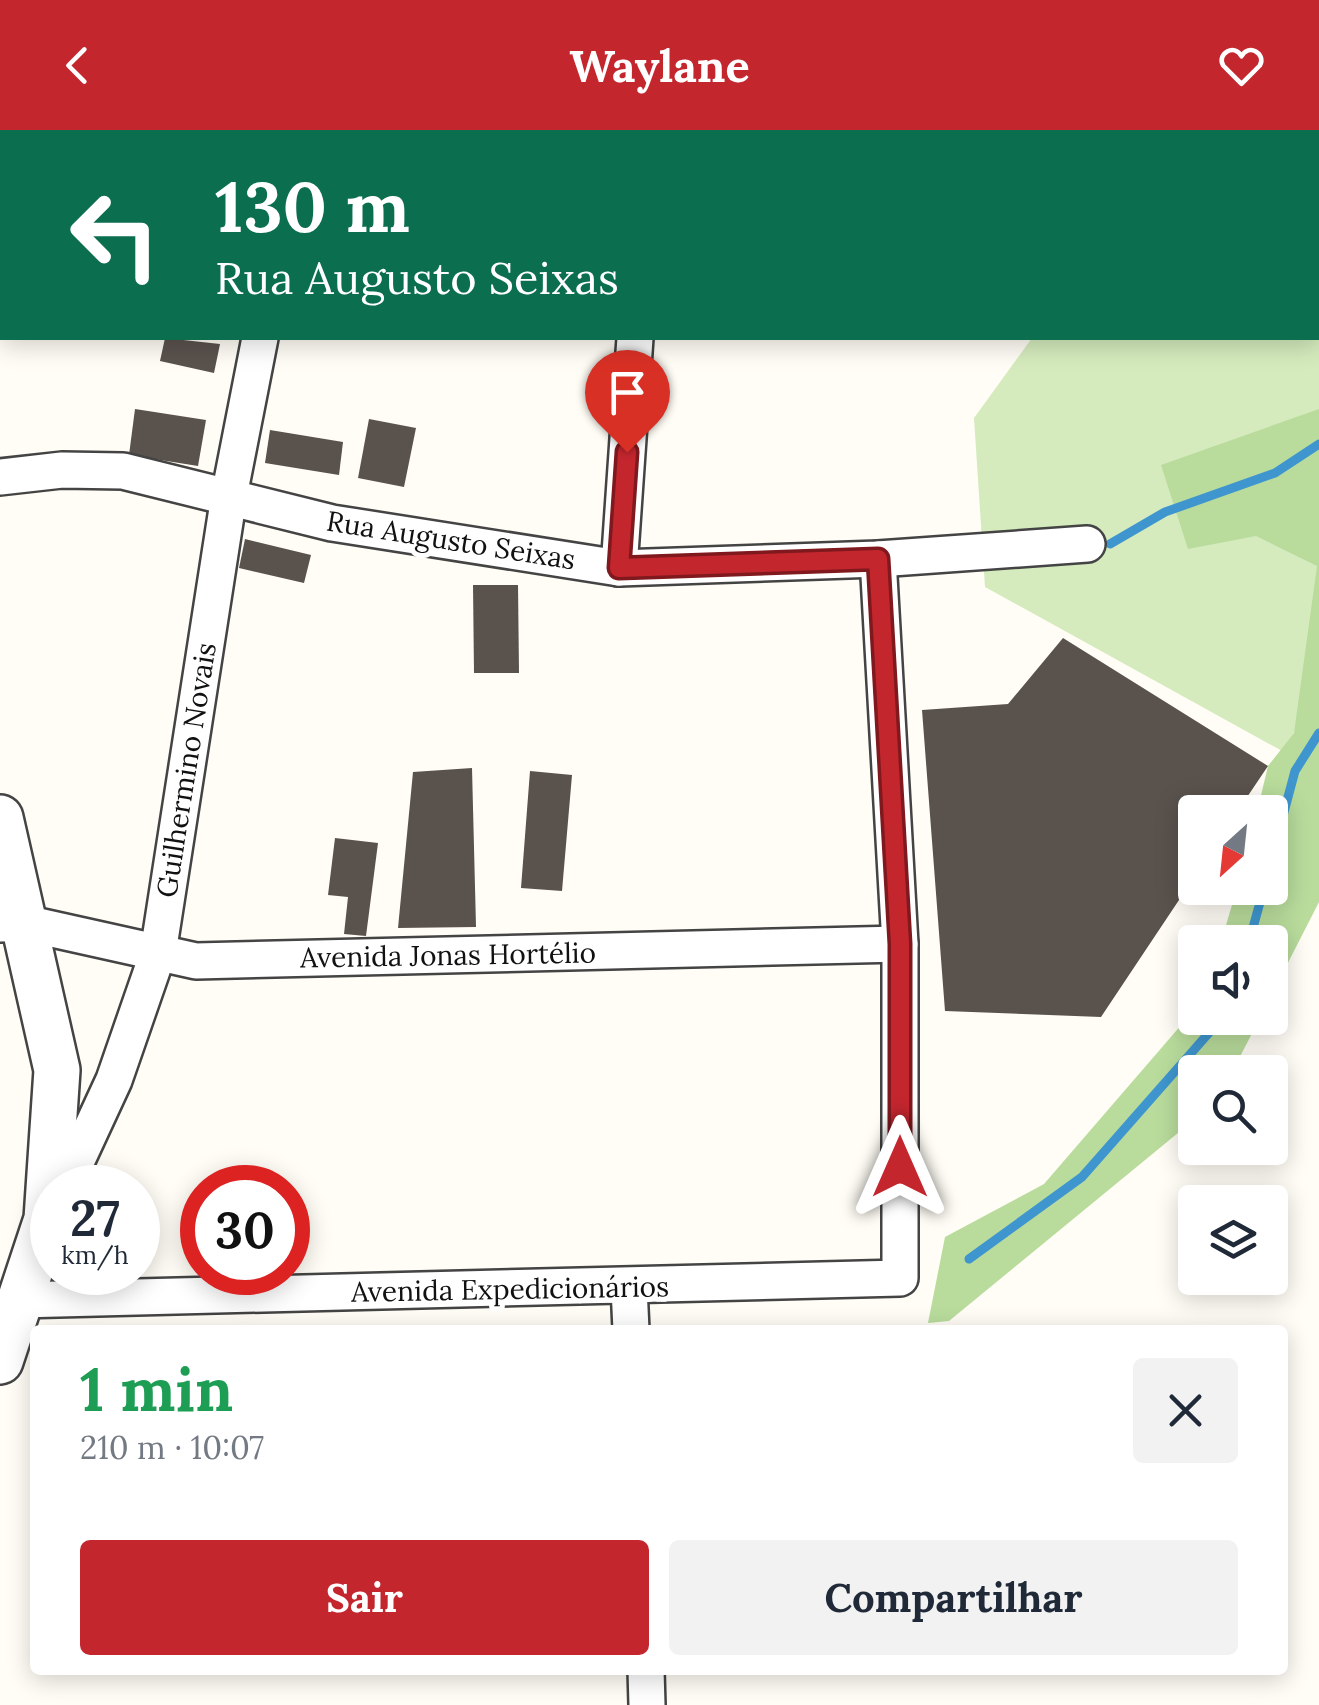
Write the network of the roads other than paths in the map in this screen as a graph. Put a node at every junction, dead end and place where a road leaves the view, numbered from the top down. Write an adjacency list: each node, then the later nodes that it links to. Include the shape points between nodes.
1 (260, 340): 4 (street, Guilhermino Novais)
2 (635, 340): 7 (street)
3 (0, 477): 4 (street, Rua Augusto Seixas, via 123,472)
4 (229, 496): 7 (street, Rua Augusto Seixas, via 332,523); 11 (street, Guilhermino Novais)
5 (1087, 544): 6 (street, Rua Augusto Seixas)
6 (878, 559): 7 (street, Rua Augusto Seixas); 10 (street)
7 (619, 568)
8 (0, 818): 9 (street)
9 (12, 924): 11 (street, Avenida Jonas Hortélio); 12 (street, via 57,1070)
10 (900, 944): 11 (street, Avenida Jonas Hortélio, via 196,961); 15 (street, Avenida Expedicionários, via 900,1278)
11 (158, 953): 13 (street, Guilhermino Novais, via 107,1097)
12 (56, 1165)
13 (74, 1165)
14 (30, 1257): 16 (street, Guilhermino Novais)
15 (629, 1286): 16 (street, Avenida Expedicionários); 17 (street)
16 (9, 1300): 18 (street, Guilhermino Novais)
17 (631, 1325)
18 (0, 1361)
19 (646, 1675): 20 (street)
20 (647, 1705)

